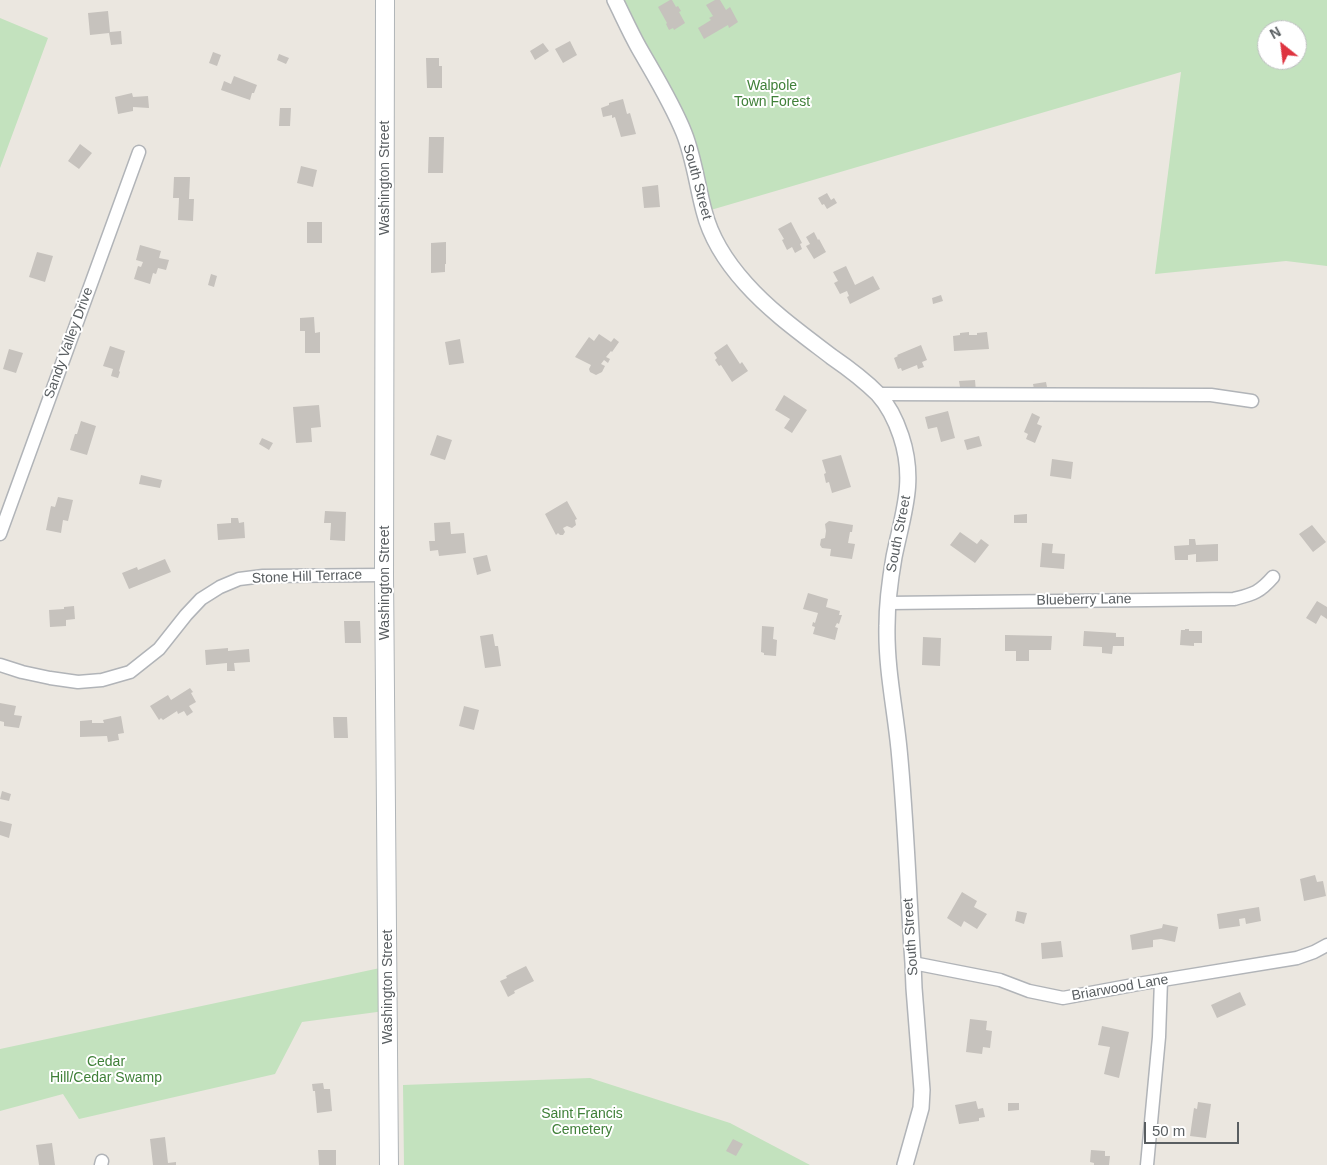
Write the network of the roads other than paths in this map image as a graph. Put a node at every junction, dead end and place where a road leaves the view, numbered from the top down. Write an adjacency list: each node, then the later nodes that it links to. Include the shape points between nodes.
1 (385, 0): 7 (main road, Washington Street)
2 (615, 0): 4 (street, South Street, via 684,134 710,229 731,266 747,286 790,326)
3 (139, 152): 6 (street, Sandy Valley Drive)
4 (878, 394): 5 (street, via 1211,395); 9 (street, South Street, via 901,437 908,478)
5 (1252, 401)
6 (0, 534)
7 (384, 575): 10 (street, Stone Hill Terrace, via 240,579 202,599 159,649 130,672 102,680 78,682 50,678); 14 (main road, Washington Street)
8 (1273, 577): 9 (street, Blueberry Lane, via 1263,588 1234,599)
9 (888, 603): 12 (street, South Street, via 888,666 899,748)
10 (0, 665)
11 (1327, 944): 13 (street, Briarwood Lane, via 1297,958)
12 (913, 963): 13 (street, Briarwood Lane, via 1000,980 1063,998); 15 (street, South Street, via 922,1090 921,1108)
13 (1161, 980): 16 (street)
14 (389, 1165)
15 (905, 1165)
16 (1147, 1165)

